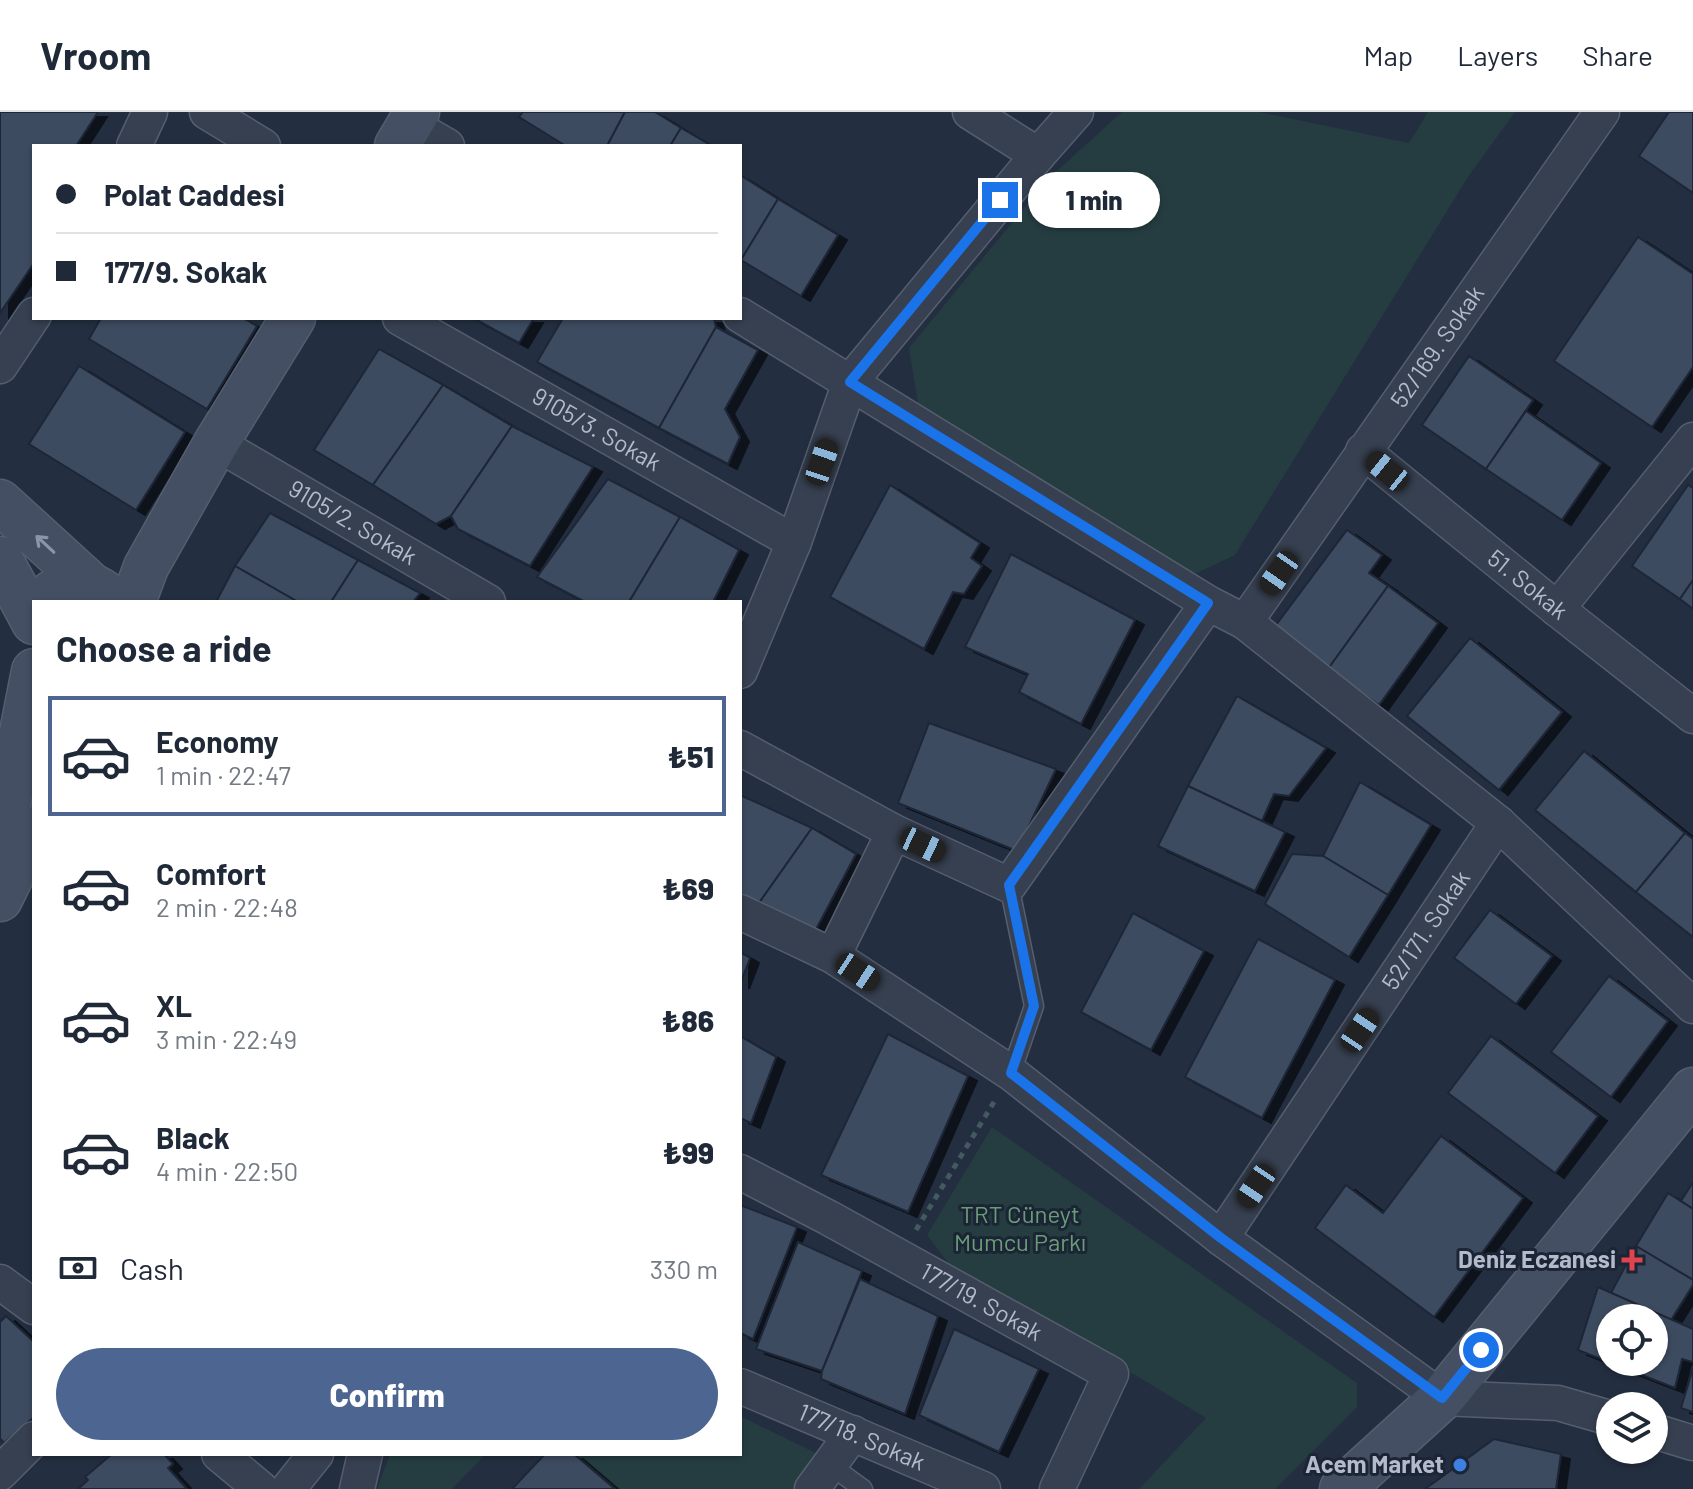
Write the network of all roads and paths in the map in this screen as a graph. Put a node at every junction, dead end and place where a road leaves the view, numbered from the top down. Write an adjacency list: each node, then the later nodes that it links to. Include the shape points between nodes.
1 (150, 112): 7 (street)
2 (207, 112): 8 (street)
3 (970, 112): 10 (street)
4 (1076, 112): 10 (street)
5 (1602, 112): 19 (street, 52/169. Sokak)
6 (408, 127): 9 (street)
7 (135, 144)
8 (260, 144)
9 (443, 144)
10 (1038, 155): 16 (street)
11 (742, 316): 16 (street)
12 (32, 318): 15 (street)
13 (292, 320): 18 (main road)
14 (404, 320): 21 (street, 9105/3. Sokak)
15 (0, 366)
16 (850, 382): 21 (street); 26 (street)
17 (1693, 440): 27 (street)
18 (216, 443): 23 (main road); 25 (street, 9105/2. Sokak)
19 (1363, 451): 27 (street, 51. Sokak); 29 (street, 52/169. Sokak)
20 (0, 502): 23 (main road, one-way to 20)
21 (794, 542): 30 (street)
22 (0, 559): 28 (main road)
23 (118, 590): 24 (main road, via 65,585)
24 (44, 600)
25 (485, 600)
26 (1208, 603): 29 (street); 38 (street)
27 (1557, 609): 32 (street, 51. Sokak)
28 (32, 617)
29 (1245, 622): 34 (street)
30 (742, 666)
31 (32, 682): 37 (main road)
32 (1693, 716)
33 (742, 749): 35 (street)
34 (1498, 823): 42 (street); 46 (street, 52/171. Sokak)
35 (894, 832): 38 (street); 41 (street)
36 (32, 833): 39 (main road)
37 (0, 845)
38 (1009, 885): 43 (lane, via 1034,1006)
39 (0, 899)
40 (742, 913): 41 (street)
41 (833, 956): 43 (street)
42 (1693, 1006)
43 (1011, 1073): 46 (street); 47 (path)
44 (1693, 1090): 51 (main road)
45 (742, 1173): 47 (street, 177/19. Sokak)
46 (1221, 1238): 51 (street)
47 (899, 1258): 67 (street, 177/19. Sokak, via 1111,1374)
48 (0, 1282): 49 (street)
49 (32, 1306)
50 (742, 1387): 53 (street, 177/18. Sokak)
51 (1442, 1398): 52 (street, via 1558,1403); 68 (main road)
52 (1596, 1414)
53 (853, 1433): 61 (street); 66 (street, 177/18. Sokak)
54 (1668, 1435): 56 (street)
55 (32, 1441): 60 (street)
56 (1693, 1443)
57 (221, 1456): 62 (street)
58 (314, 1456): 63 (street)
59 (365, 1456): 64 (street)
60 (0, 1473)
61 (821, 1477): 65 (lane)
62 (261, 1489)
63 (288, 1489)
64 (357, 1489)
65 (863, 1489)
66 (983, 1489)
67 (1057, 1489)
68 (1342, 1489)

